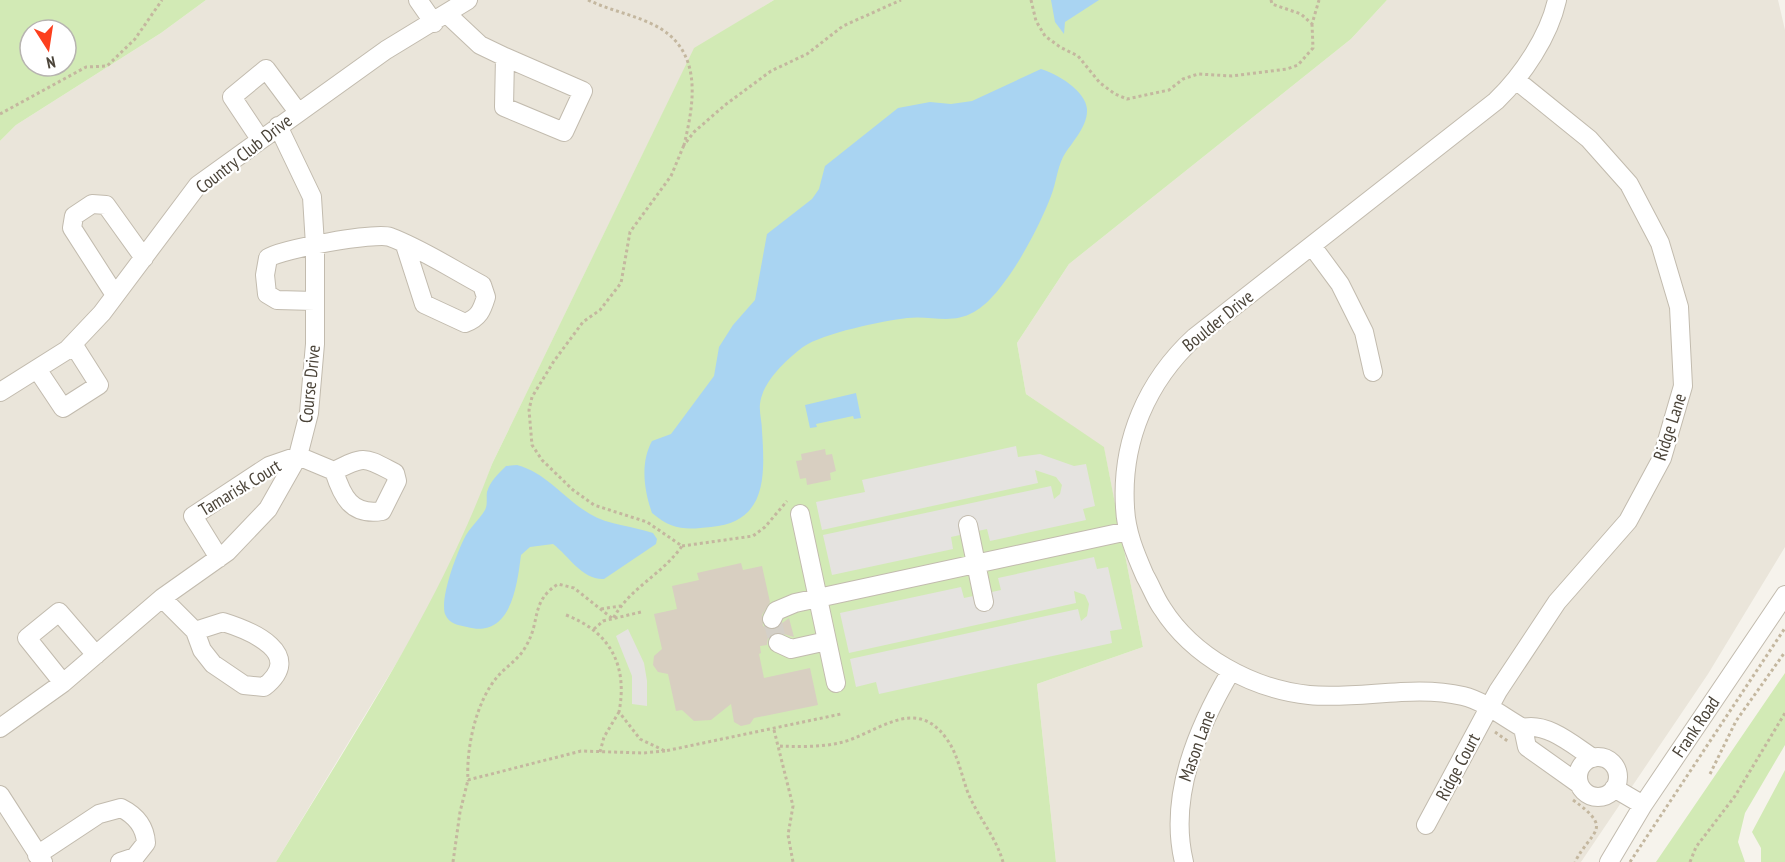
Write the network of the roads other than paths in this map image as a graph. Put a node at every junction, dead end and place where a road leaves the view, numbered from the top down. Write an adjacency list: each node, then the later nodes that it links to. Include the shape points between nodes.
1 (418, 0): 4 (street)
2 (468, 0): 4 (street, Country Club Drive)
3 (1557, 0): 6 (street, Boulder Drive, via 1535,50)
4 (441, 19): 5 (street); 7 (street, Country Club Drive, via 386,50)
5 (505, 57): 5 (street, via 504,107 564,132 583,91)
6 (1516, 80): 12 (street, Boulder Drive, via 1468,126); 39 (street, Ridge Lane, via 1589,139 1629,184 1660,243 1679,307 1683,386 1662,458 1628,521 1557,602)
7 (298, 112): 8 (street, Country Club Drive); 9 (street, via 266,69 232,96)
8 (278, 126): 9 (street, Country Club Drive); 10 (street, Course Drive, via 312,197)
9 (260, 139): 13 (street, Country Club Drive, via 198,185)
10 (315, 245): 11 (street, via 388,236); 15 (street, Course Drive); 15 (street, via 277,252 268,258 265,275 267,294 277,300)
11 (405, 245): 11 (street, via 482,285 486,297 481,313 465,323 424,304)
12 (1312, 246): 18 (street, via 1340,284 1364,332); 24 (street, Boulder Drive, via 1195,337 1155,383 1129,448 1124,494)
13 (144, 258): 14 (street, Country Club Drive); 14 (street, via 106,205 92,204 74,216 72,228)
14 (115, 296): 16 (street, Country Club Drive)
15 (315, 301): 20 (street, Course Drive, via 309,413)
16 (73, 344): 17 (street, Country Club Drive); 17 (street, via 99,385 63,408)
17 (36, 369): 19 (street, Country Club Drive)
18 (1373, 372)
19 (0, 392)
20 (298, 456): 21 (street); 25 (street, Course Drive, via 268,508); 25 (street, Tamarisk Court, via 269,466 193,516)
21 (334, 471)
22 (793, 508): 29 (street)
23 (968, 525): 26 (street)
24 (1128, 531): 26 (street); 36 (street, Boulder Drive, via 1161,608 1196,646)
25 (219, 558): 28 (street, Course Drive)
26 (976, 564): 29 (street); 30 (street)
27 (1785, 595): 46 (street, Frank Road)
28 (162, 598): 32 (street); 35 (street, Course Drive)
29 (818, 599): 31 (street, via 783,607); 33 (street)
30 (984, 602)
31 (772, 619)
32 (195, 631): 32 (street, via 214,623 229,624 269,643 280,658 279,670 264,687 244,685 207,658)
33 (826, 641): 34 (street, via 791,648); 38 (street)
34 (778, 643)
35 (96, 655): 37 (street, Course Drive); 37 (street, via 58,612 27,638)
36 (1231, 671): 39 (street, Boulder Drive, via 1298,693 1336,696 1443,692 1466,696); 51 (street, Mason Lane, via 1210,708 1180,794)
37 (63, 683): 40 (street, Course Drive)
38 (836, 683)
39 (1489, 708): 41 (street, Boulder Drive); 48 (street, Ridge Court)
40 (0, 728)
41 (1523, 728): 42 (street, Boulder Drive, via 1534,725 1560,736); 44 (street, via 1527,747)
42 (1593, 758): 43 (street, Boulder Drive, via 1603,758 1614,765 1618,778); 44 (street, via 1581,767)
43 (1614, 788): 44 (street, via 1606,795 1594,796 1583,790); 46 (street)
44 (1575, 791)
45 (0, 795): 47 (street)
46 (1643, 804): 52 (street, Frank Road)
47 (6, 819): 49 (street)
48 (1426, 825)
49 (40, 858): 50 (street, via 99,814 121,808 142,825 146,843 135,857)
50 (120, 862)
51 (1184, 862)
52 (1610, 862)

